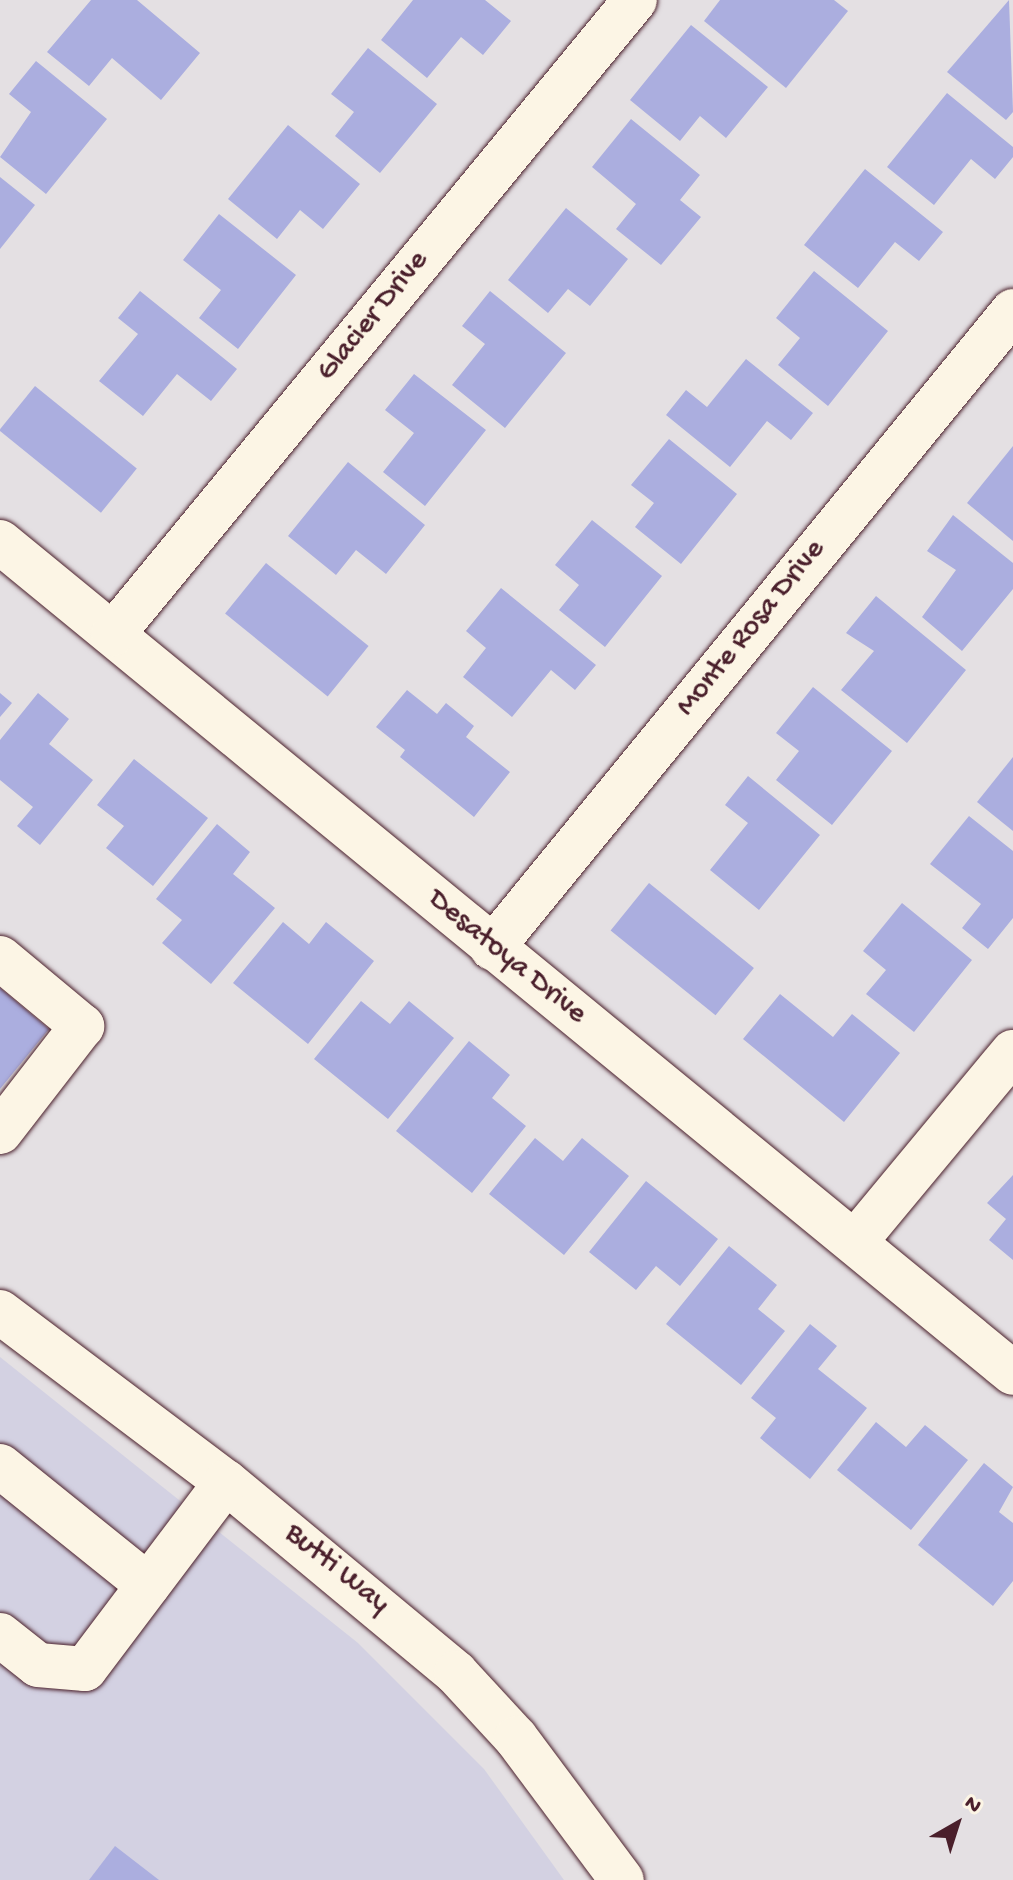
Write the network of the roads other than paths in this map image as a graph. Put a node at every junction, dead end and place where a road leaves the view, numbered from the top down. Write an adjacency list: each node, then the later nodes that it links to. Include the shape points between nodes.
1 (635, 0): 4 (street, Glacier Drive)
2 (1013, 311): 5 (street, Monte Rosa Drive)
3 (0, 542): 4 (street, Desatoya Drive)
4 (113, 634): 5 (street, Desatoya Drive)
5 (492, 948): 9 (street, Desatoya Drive)
6 (0, 958): 8 (street, via 82,1026)
7 (1013, 1052): 9 (street)
8 (0, 1132)
9 (855, 1242): 11 (street, Desatoya Drive)
10 (0, 1312): 13 (street, Butti Way)
11 (1013, 1373)
12 (0, 1466): 14 (street)
13 (226, 1482): 14 (street); 16 (street, Butti Way, via 456,1673 516,1738)
14 (148, 1585): 15 (street, via 85,1669 38,1665)
15 (0, 1635)
16 (622, 1880)

